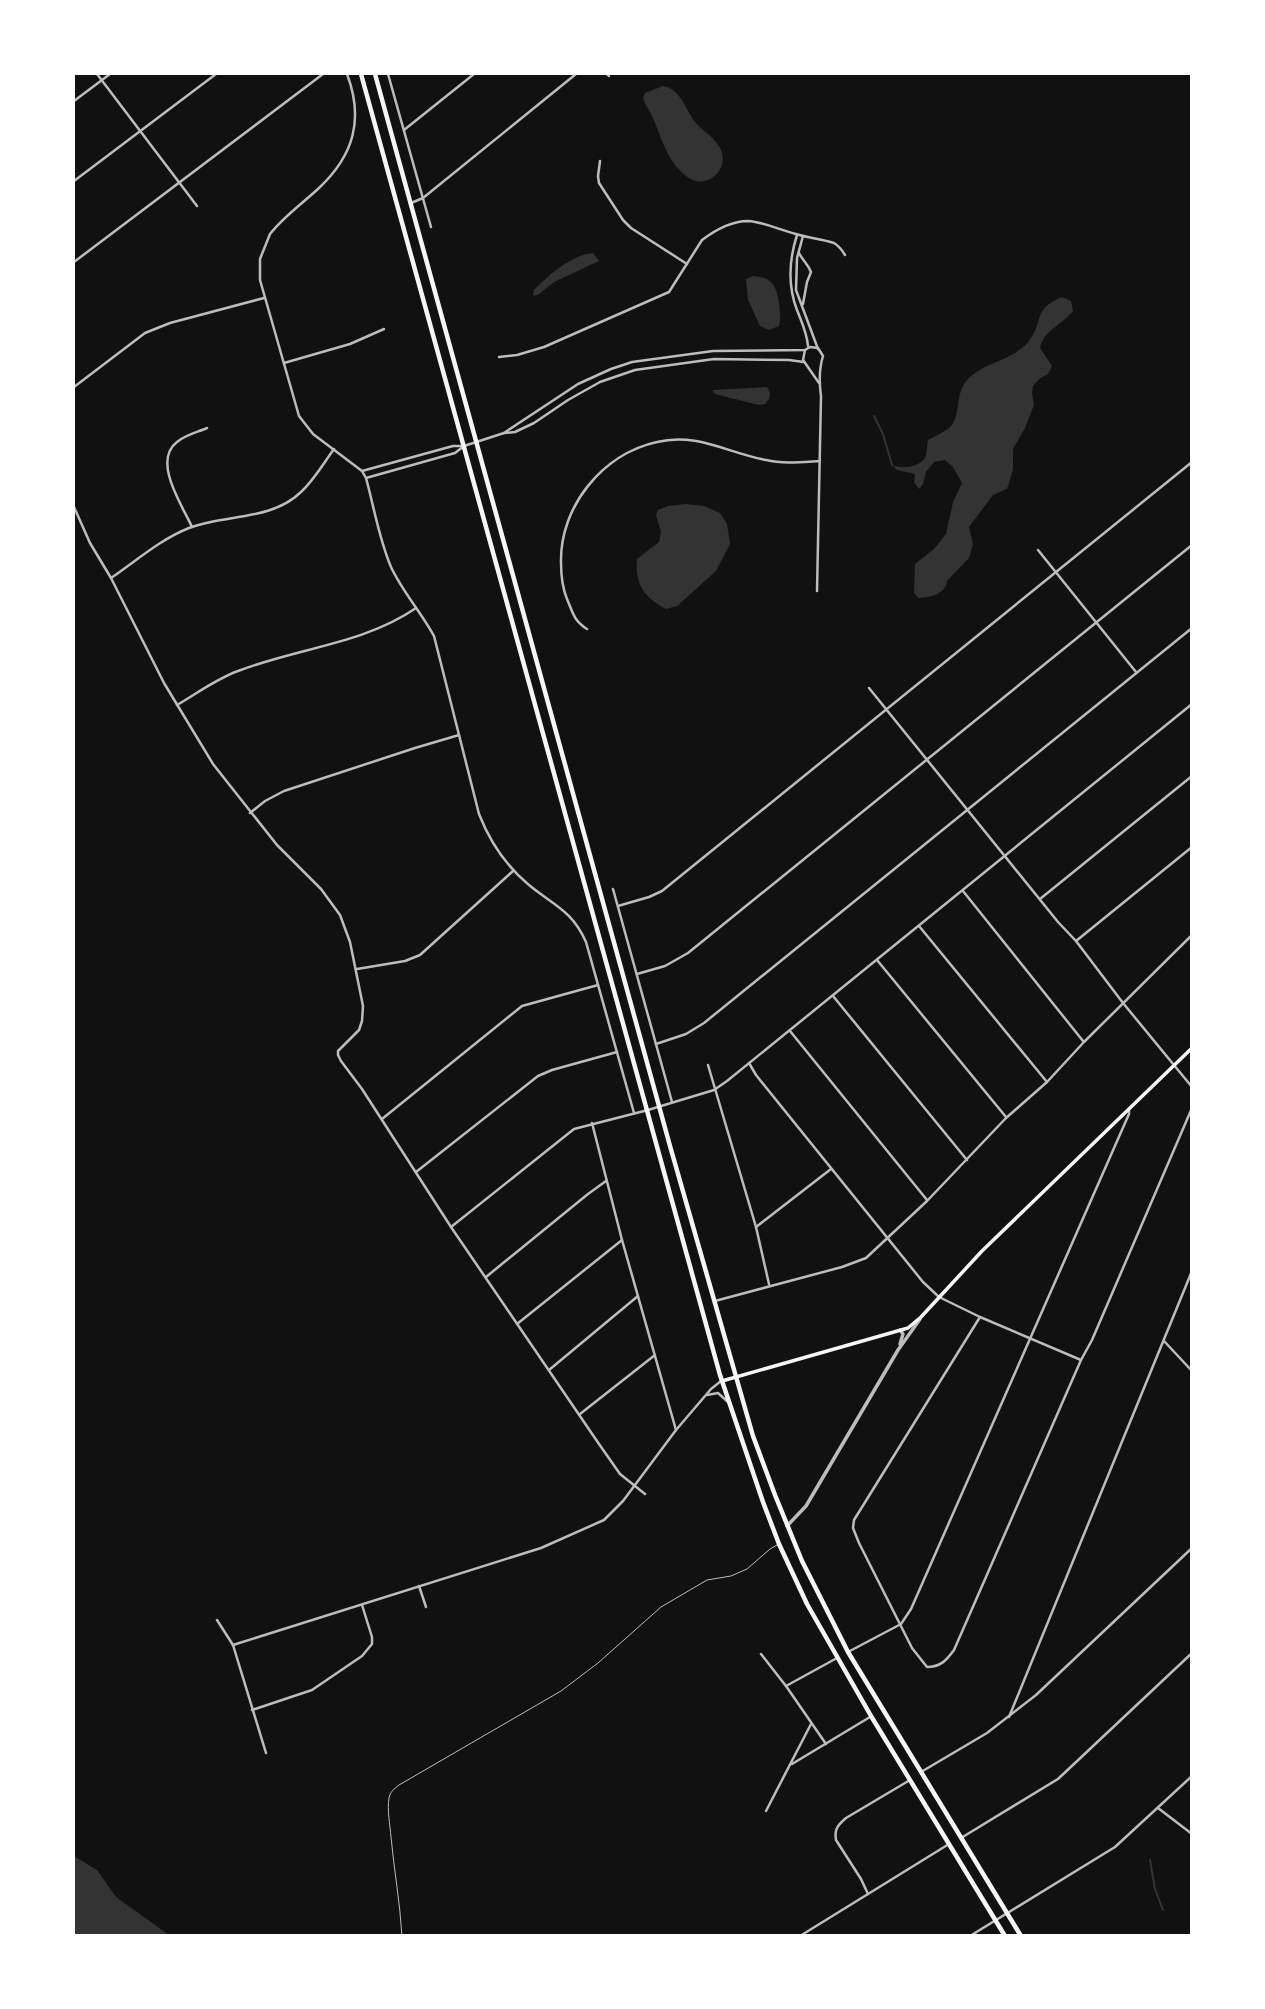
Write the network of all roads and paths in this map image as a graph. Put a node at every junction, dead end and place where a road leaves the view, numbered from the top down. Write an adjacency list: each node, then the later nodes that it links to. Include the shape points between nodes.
1 (97, 74): 11 (street)
2 (110, 74): 11 (street)
3 (216, 74): 14 (street)
4 (323, 74): 17 (street)
5 (347, 74): 31 (street, via 355,94 351,144 333,174 270,234 259,268)
6 (361, 74): 46 (highway)
7 (375, 74): 19 (highway)
8 (388, 74): 13 (street)
9 (474, 74): 13 (street)
10 (576, 74): 18 (street)
11 (102, 80): 12 (street); 14 (street)
12 (74, 101)
13 (404, 130): 18 (street)
14 (140, 131): 16 (street); 17 (street)
15 (600, 161): 30 (street, via 599,183 623,220)
16 (74, 181)
17 (178, 182): 20 (street); 27 (street)
18 (423, 198): 19 (street); 21 (street)
19 (411, 203): 45 (highway)
20 (197, 206)
21 (431, 226)
22 (797, 235): 23 (street); 28 (street); 30 (street, via 760,223 734,223 702,240)
23 (803, 236): 24 (street); 25 (street, via 832,243)
24 (799, 252): 26 (street); 29 (street)
25 (845, 255)
26 (802, 260): 29 (street); 32 (street, via 811,272)
27 (74, 262)
28 (790, 262): 29 (street); 34 (street, via 792,294 807,333)
29 (797, 262): 32 (street, via 796,290)
30 (687, 264): 36 (street, via 669,292 658,298 544,347)
31 (264, 298): 38 (street); 42 (street, via 155,329)
32 (803, 307): 35 (street)
33 (384, 329): 38 (street)
34 (806, 349): 35 (street); 37 (street); 44 (street, via 713,351 632,362 578,384)
35 (818, 349): 39 (street, via 822,356)
36 (499, 357)
37 (804, 362): 40 (street); 44 (street, via 714,359 635,370 600,382 534,423)
38 (284, 363): 47 (street, via 299,416 313,435)
39 (817, 365): 40 (street); 41 (street)
40 (808, 366): 41 (street)
41 (819, 383): 48 (street)
42 (74, 387)
43 (207, 428): 53 (street, via 179,440 167,458 168,474)
44 (504, 433): 45 (street)
45 (477, 442): 46 (street); 101 (highway)
46 (464, 446): 50 (street); 51 (street, via 455,453); 104 (highway)
47 (334, 449): 50 (street); 53 (street, via 309,484 289,502 265,512)
48 (820, 461): 58 (street); 62 (street, via 768,461 691,439 658,441 629,450 601,471 582,495 561,544 563,591 577,623)
49 (1192, 462): 56 (street)
50 (362, 471): 51 (street)
51 (366, 478): 59 (street, via 391,566)
52 (74, 507): 57 (street)
53 (192, 527): 57 (street)
54 (1192, 545): 60 (street)
55 (1038, 550): 56 (street)
56 (1055, 572): 60 (street); 67 (street)
57 (111, 578): 66 (street)
58 (817, 591)
59 (416, 608): 66 (street, via 374,631 226,675); 68 (street, via 434,636)
60 (1096, 622): 63 (street); 69 (street)
61 (1192, 628): 63 (street)
62 (587, 629)
63 (1136, 672): 71 (street)
64 (869, 688): 67 (street)
65 (1192, 704): 74 (street)
66 (177, 705): 72 (street)
67 (886, 709): 69 (street); 79 (street, via 662,891)
68 (459, 735): 72 (street, via 284,791); 75 (street, via 479,814)
69 (926, 760): 71 (street); 85 (street, via 688,953 666,966)
70 (1192, 776): 78 (street)
71 (968, 810): 74 (street); 91 (street, via 704,1023)
72 (250, 813): 84 (street, via 332,902 346,927)
73 (1192, 847): 82 (street)
74 (1005, 855): 77 (street); 78 (street)
75 (513, 871): 84 (street, via 420,955); 86 (street, via 575,921)
76 (613, 889): 79 (street)
77 (962, 891): 80 (street); 90 (street)
78 (1040, 898): 82 (street)
79 (618, 906): 85 (street)
80 (919, 926): 83 (street); 97 (street)
81 (1192, 935): 88 (street)
82 (1076, 941): 88 (street)
83 (877, 960): 87 (street); 106 (street)
84 (356, 969): 107 (street, via 362,1021 338,1055)
85 (637, 974): 91 (street)
86 (598, 985): 93 (street); 107 (street, via 522,1006)
87 (833, 996): 89 (street); 109 (street)
88 (1123, 1003): 90 (street); 95 (street)
89 (790, 1031): 94 (street); 113 (street)
90 (1084, 1042): 97 (street)
91 (656, 1044): 100 (street)
92 (1192, 1048): 95 (main road)
93 (617, 1052): 105 (street); 111 (street, via 538,1076)
94 (749, 1063): 99 (street); 110 (street)
95 (1174, 1064): 98 (street); 102 (main road)
96 (708, 1065): 99 (street)
97 (1047, 1083): 106 (street)
98 (1192, 1087)
99 (714, 1090): 100 (street); 115 (street)
100 (672, 1102): 101 (street)
101 (660, 1106): 104 (street); 123 (highway)
102 (1130, 1107): 122 (main road); 128 (street)
103 (1192, 1108): 132 (street)
104 (648, 1110): 105 (street); 136 (highway)
105 (634, 1113): 108 (street)
106 (1006, 1118): 109 (street)
107 (382, 1119): 111 (street)
108 (592, 1123): 112 (street); 114 (street, via 574,1129)
109 (967, 1160): 113 (street)
110 (831, 1170): 115 (street); 116 (street)
111 (416, 1172): 114 (street)
112 (606, 1181): 117 (street); 119 (street)
113 (927, 1201): 116 (street)
114 (451, 1227): 119 (street)
115 (756, 1227): 120 (street)
116 (887, 1237): 120 (street, via 866,1258); 122 (street)
117 (622, 1240): 121 (street); 126 (street)
118 (1192, 1272): 129 (street)
119 (486, 1277): 126 (street)
120 (769, 1286): 123 (street)
121 (638, 1296): 131 (street); 133 (street)
122 (939, 1297): 124 (main road); 125 (street)
123 (714, 1302): 135 (highway)
124 (921, 1317): 127 (main road); 130 (street)
125 (980, 1317): 128 (street); 150 (street, via 854,1520 859,1543)
126 (517, 1324): 133 (street)
127 (900, 1330): 130 (street, via 903,1338); 135 (main road)
128 (1030, 1338): 132 (street); 150 (street)
129 (1164, 1341): 134 (street); 159 (street)
130 (898, 1349): 143 (street, via 806,1506)
131 (654, 1355): 139 (street); 140 (street)
132 (1081, 1360): 150 (street, via 954,1650 941,1664 927,1667)
133 (549, 1370): 139 (street)
134 (1192, 1371)
135 (734, 1376): 136 (main road); 143 (highway)
136 (722, 1381): 137 (street); 138 (highway)
137 (704, 1396): 138 (street, via 719,1393); 140 (street)
138 (729, 1404): 144 (highway)
139 (580, 1414): 141 (street, via 620,1474)
140 (676, 1430): 141 (street)
141 (635, 1486): 142 (street); 146 (street, via 614,1512 589,1527 541,1548)
142 (645, 1494)
143 (788, 1526): 152 (highway)
144 (779, 1544): 155 (highway); 175 (lane, via 747,1569 707,1580 668,1602 561,1691 391,1791 389,1815)
145 (1192, 1548): 159 (street)
146 (419, 1586): 147 (street); 148 (street)
147 (362, 1605): 151 (street); 157 (street, via 372,1637 362,1656 312,1690)
148 (426, 1607)
149 (217, 1620): 151 (street)
150 (901, 1625): 152 (street)
151 (233, 1645): 157 (street)
152 (848, 1652): 164 (highway)
153 (1192, 1653): 170 (street, via 1058,1779)
154 (761, 1654): 156 (street)
155 (837, 1658): 156 (street); 158 (highway)
156 (786, 1686): 160 (street)
157 (253, 1710): 162 (street)
158 (871, 1716): 161 (street); 166 (highway)
159 (1009, 1717): 164 (street)
160 (811, 1724): 161 (street); 163 (street)
161 (826, 1744): 163 (street)
162 (266, 1753)
163 (789, 1766): 168 (street)
164 (921, 1773): 170 (highway)
165 (1192, 1776): 167 (street)
166 (909, 1780): 171 (highway); 172 (street, via 846,1818 835,1833)
167 (1158, 1808): 169 (street); 173 (street, via 1115,1847)
168 (766, 1811)
169 (1192, 1834)
170 (961, 1838): 173 (highway)
171 (949, 1844): 172 (street); 174 (highway)
172 (869, 1894): 176 (street)
173 (1007, 1913): 174 (street); 179 (highway)
174 (996, 1920): 177 (street); 178 (highway)
175 (402, 1936)
176 (800, 1936)
177 (970, 1936)
178 (1005, 1936)
179 (1021, 1936)

